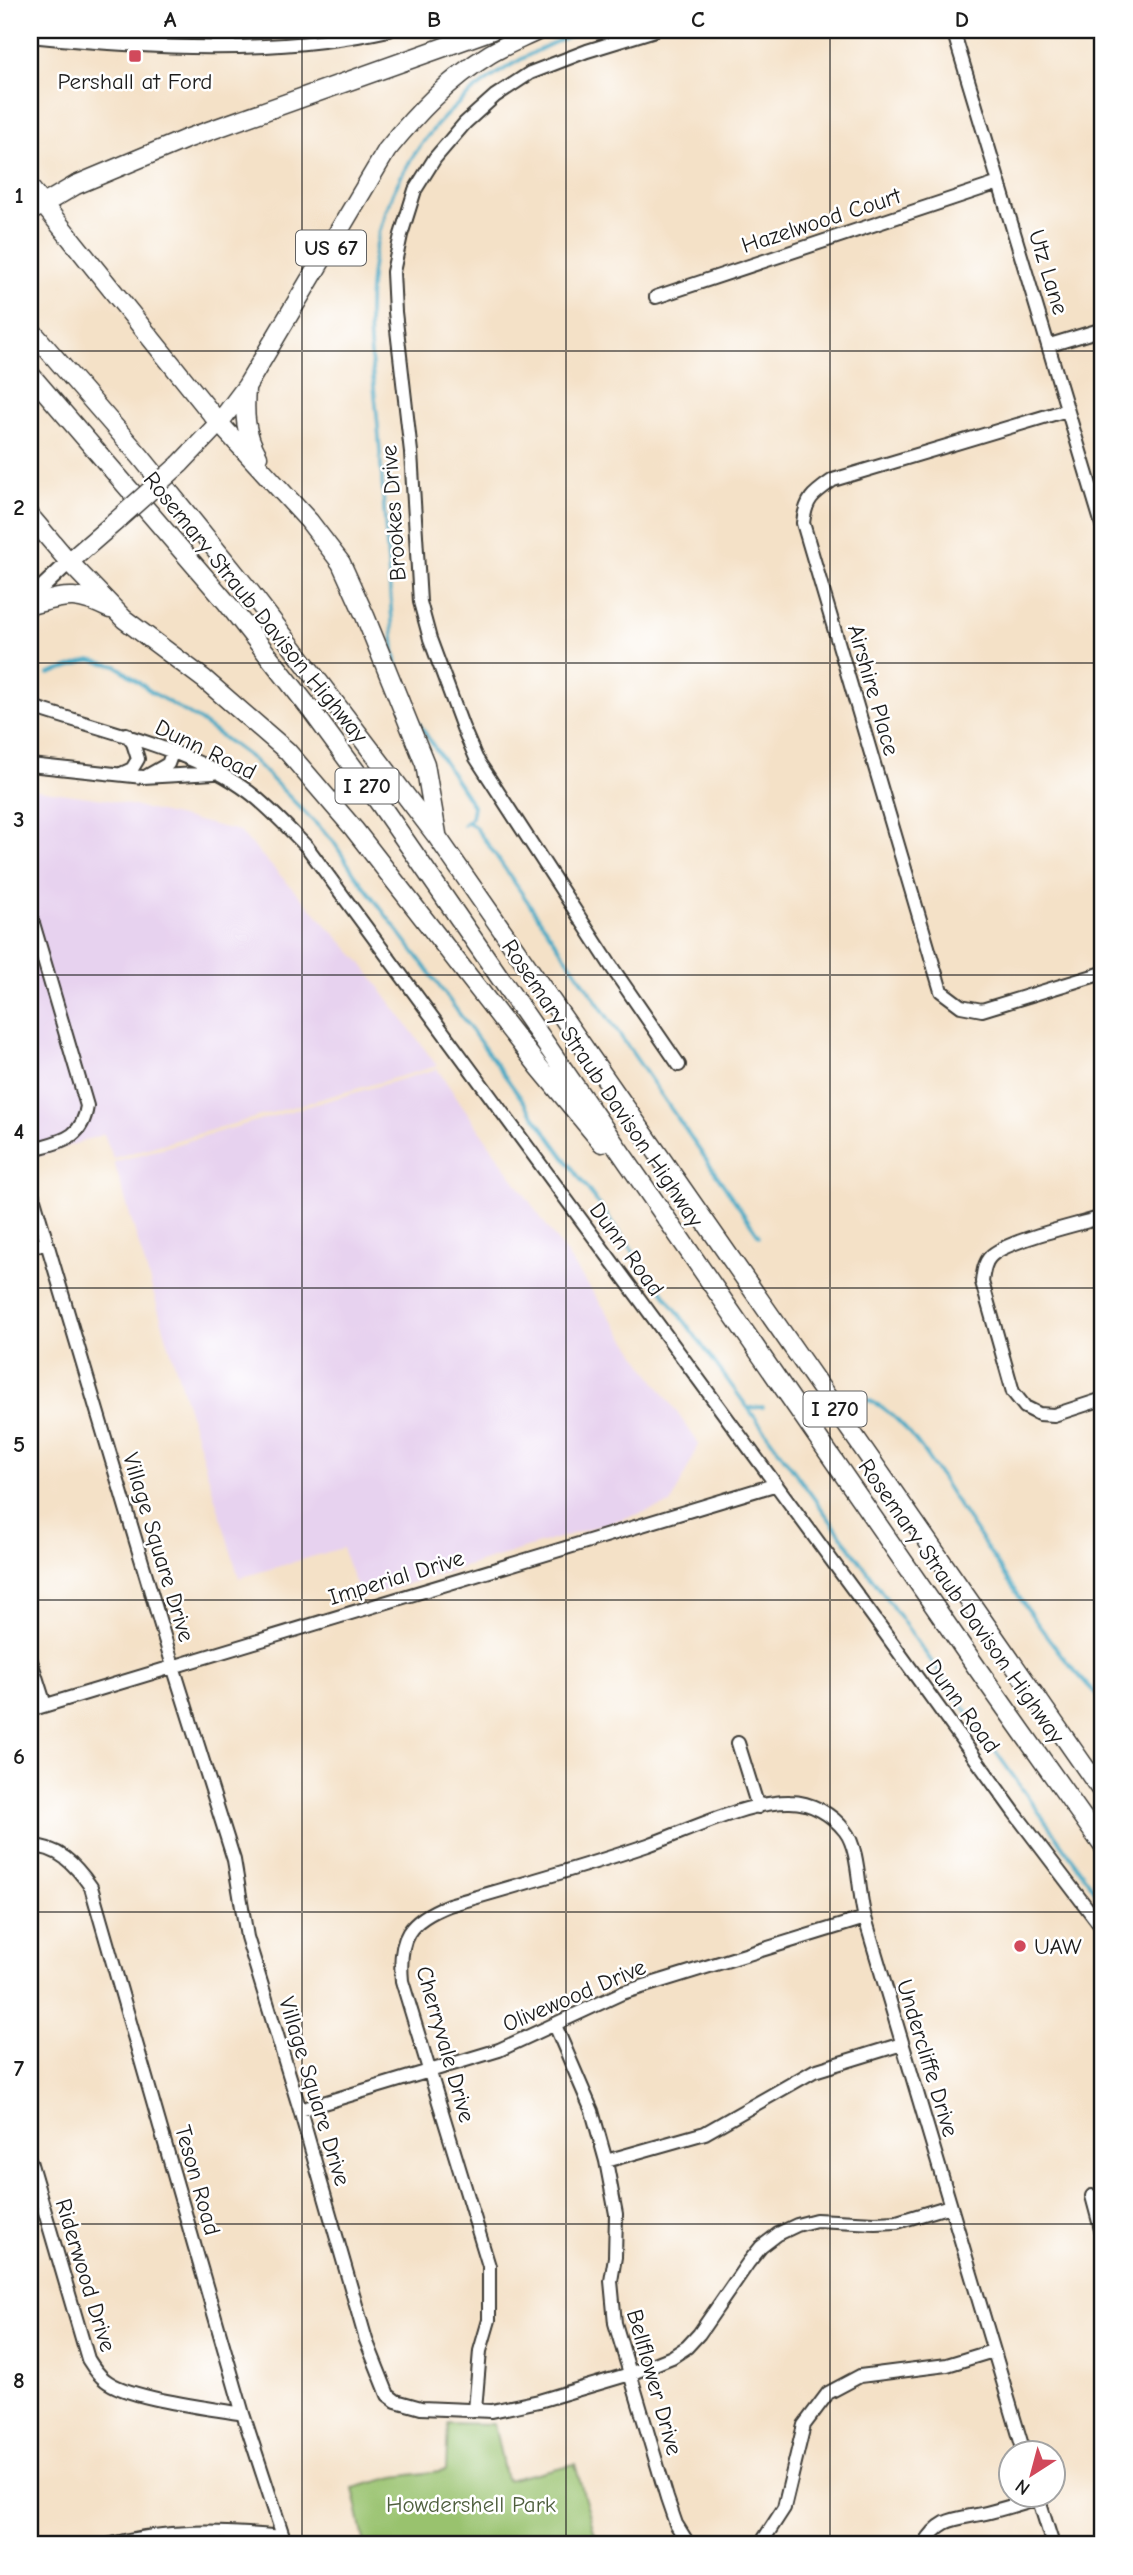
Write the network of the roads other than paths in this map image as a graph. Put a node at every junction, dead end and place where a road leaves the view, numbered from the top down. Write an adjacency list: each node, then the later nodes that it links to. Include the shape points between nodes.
1 (389, 30): 7 (street)
2 (492, 30): 10 (highway, via 186,139 76,185)
3 (539, 30): 16 (highway, US 67, via 490,54 452,82 387,150)
4 (655, 30): 37 (street, Brookes Drive, via 530,73 492,99 435,158 415,190 393,272 420,603 431,642 476,758)
5 (953, 30): 8 (street, Utz Lane)
6 (30, 36): 7 (street, via 239,46)
7 (302, 36)
8 (999, 183): 11 (street, Hazelwood Court); 14 (street, Utz Lane)
9 (30, 188): 10 (highway)
10 (36, 208): 18 (highway)
11 (656, 297)
12 (30, 329): 34 (highway, Rosemary Straub Davison Highway / I 270, via 222,557)
13 (1103, 329): 14 (street)
14 (1050, 345): 17 (street, Utz Lane)
15 (30, 374): 41 (highway, Rosemary Straub Davison Highway / I 270, via 190,559 318,720 462,920)
16 (246, 387): 18 (highway, US 67); 19 (highway, via 247,432)
17 (1067, 410): 20 (street, Utz Lane); 36 (street, Airshire Place, via 834,480 813,494 803,523 942,991 961,1006 982,1010)
18 (219, 423): 19 (highway); 23 (highway, US 67, bridge, via 180,464)
19 (277, 485): 34 (highway, via 341,563 425,764)
20 (1098, 493): 22 (street, Utz Lane)
21 (30, 516): 23 (highway)
22 (1103, 528)
23 (69, 562): 24 (highway); 25 (main road, US 67)
24 (98, 593): 25 (highway, via 71,585); 26 (highway)
25 (30, 602): 26 (highway, via 70,595)
26 (119, 614): 41 (highway, via 287,751 539,1068)
27 (30, 706): 28 (street, Dunn Road)
28 (126, 734): 29 (street, Dunn Road); 32 (street, via 138,759 132,769)
29 (172, 753): 31 (street, Dunn Road); 33 (street, via 168,764)
30 (30, 765): 32 (street)
31 (216, 773): 33 (street); 45 (street, Dunn Road, via 272,811 322,865)
32 (121, 774): 33 (street)
33 (143, 777)
34 (438, 838): 51 (highway, Rosemary Straub Davison Highway / I 270)
35 (30, 913): 38 (street, via 87,1106 80,1129 72,1136)
36 (1103, 973)
37 (679, 1065)
38 (30, 1150)
39 (30, 1186): 42 (street, Village Square Drive)
40 (1103, 1217): 44 (street, via 1005,1246 990,1256 982,1282 1013,1392 1026,1407 1055,1415)
41 (670, 1224): 54 (highway, Rosemary Straub Davison Highway / I 270)
42 (46, 1242): 43 (street); 47 (street, Village Square Drive)
43 (30, 1248)
44 (1103, 1399)
45 (774, 1485): 47 (street, Imperial Drive); 56 (street, Dunn Road)
46 (30, 1658): 48 (street)
47 (173, 1666): 48 (street, Imperial Drive); 60 (street, Village Square Drive, via 234,1860 247,1937)
48 (45, 1706): 49 (street, Imperial Drive)
49 (30, 1710)
50 (738, 1743): 52 (street)
51 (1103, 1793)
52 (758, 1807): 55 (street, Undercliffe Drive, via 790,1802 816,1807 847,1833); 59 (street, Cherryvale Drive, via 449,1905 416,1923 400,1950 400,1963)
53 (30, 1846): 69 (street, Teson Road, via 62,1854 91,1886)
54 (1103, 1846)
55 (865, 1918): 57 (street, Olivewood Drive, via 622,1993); 58 (street, Undercliffe Drive)
56 (1103, 1928)
57 (555, 2025): 59 (street, Olivewood Drive, via 481,2057); 62 (street, Bellflower Drive, via 592,2111)
58 (902, 2044): 62 (street, via 814,2071 705,2133); 64 (street, Undercliffe Drive)
59 (429, 2070): 60 (street, Olivewood Drive); 68 (street, Cherryvale Drive, via 489,2266 489,2320 480,2351)
60 (300, 2110): 68 (street, Village Square Drive, via 366,2340 388,2395 408,2406)
61 (30, 2161): 69 (street, Riderwood Drive, via 88,2358 96,2371 123,2390)
62 (606, 2161): 67 (street, Bellflower Drive, via 616,2214 612,2303)
63 (1091, 2196): 65 (street)
64 (950, 2206): 66 (street, Undercliffe Drive); 67 (street, Village Square Drive, via 897,2222 816,2220 778,2234 755,2255 687,2347)
65 (1103, 2237)
66 (993, 2351): 70 (street, Undercliffe Drive); 77 (street, via 947,2365 860,2376 828,2393 804,2425 784,2508)
67 (630, 2374): 68 (street, Village Square Drive, via 511,2408); 76 (street, Bellflower Drive, via 667,2498)
68 (475, 2410)
69 (243, 2414): 74 (street, Teson Road)
70 (1020, 2438)
71 (1002, 2508): 78 (street, via 947,2520)
72 (1041, 2508): 79 (street)
73 (144, 2541): 74 (street, via 160,2533 209,2533); 75 (street)
74 (284, 2541)
75 (108, 2545)
76 (689, 2545)
77 (760, 2545)
78 (924, 2545)
79 (1053, 2545)

